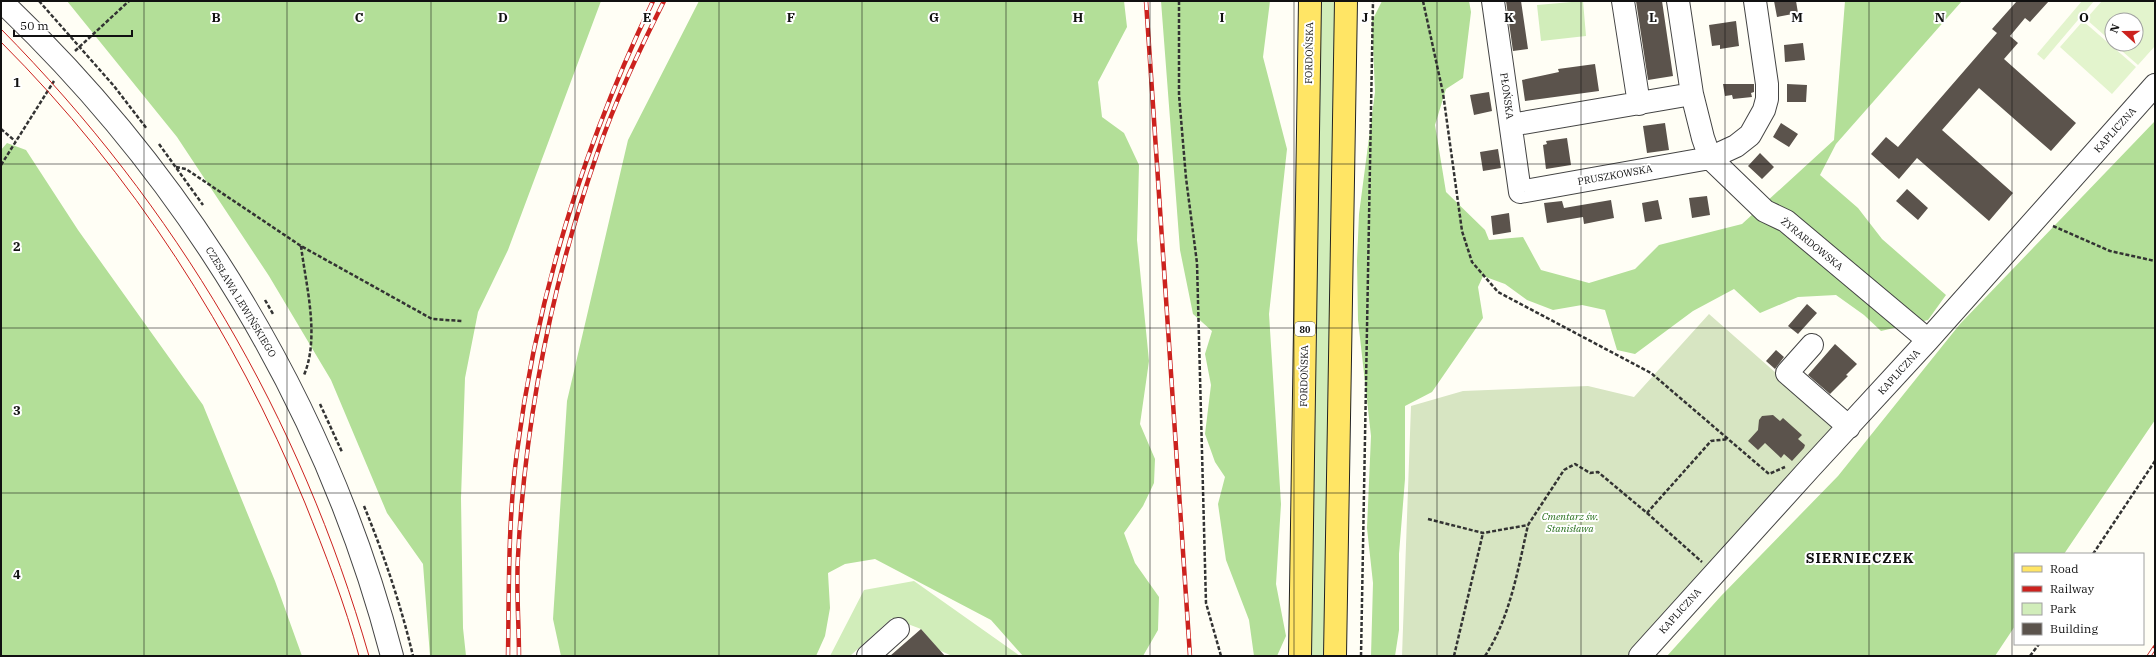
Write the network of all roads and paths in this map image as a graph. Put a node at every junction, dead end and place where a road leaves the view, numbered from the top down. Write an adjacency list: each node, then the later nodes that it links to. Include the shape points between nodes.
1 (1, 1): 13 (street, CZESŁAWA LEWIŃSKIEGO)
2 (40, 1): 3 (path, via 79,46)
3 (129, 1)
4 (1179, 1): 45 (path, via 1179,96 1197,263 1206,603)
5 (1310, 1): 46 (main road, FORDOŃSKA / 80)
6 (1346, 1): 47 (main road)
7 (1373, 1): 48 (path)
8 (1423, 1): 32 (path, via 1443,93 1462,231 1472,262 1498,292 1651,373)
9 (1493, 1): 17 (street, PŁOŃSKA)
10 (1623, 1): 16 (street)
11 (1678, 1): 15 (street, ŻYRARDOWSKA)
12 (1755, 1): 20 (street, PRUSZKOWSKA, via 1767,84 1764,110 1750,135 1736,146)
13 (64, 64): 19 (path); 22 (street, CZESŁAWA LEWIŃSKIEGO)
14 (2155, 85): 24 (street, KAPLICZNA)
15 (1692, 94): 16 (street); 20 (street, ŻYRARDOWSKA)
16 (1639, 104): 17 (street)
17 (1511, 125): 23 (street, PŁOŃSKA)
18 (1, 130): 19 (path)
19 (15, 141): 21 (path)
20 (1710, 158): 23 (street, PRUSZKOWSKA); 28 (street, ŻYRARDOWSKA, via 1764,211 1786,220)
21 (1, 165)
22 (161, 179): 25 (path, via 175,166 186,169); 30 (street, CZESŁAWA LEWIŃSKIEGO, via 231,282)
23 (1520, 192)
24 (2036, 219): 26 (path, via 2110,251); 28 (street, KAPLICZNA)
25 (301, 246): 27 (path, via 432,319); 30 (path, via 312,352 304,374)
26 (2155, 261)
27 (462, 321)
28 (1928, 340): 31 (street, KAPLICZNA)
29 (1812, 345): 31 (street, via 1787,373)
30 (289, 386): 43 (street, CZESŁAWA LEWIŃSKIEGO, via 351,527)
31 (1849, 427): 34 (street, KAPLICZNA)
32 (1728, 438): 34 (path, via 1770,474 1801,461); 35 (path, via 1711,441)
33 (2155, 461): 39 (path)
34 (1810, 468): 40 (street, KAPLICZNA)
35 (1647, 513): 37 (path, via 1598,472 1590,473 1575,464 1564,470); 40 (path)
36 (1428, 519): 38 (path)
37 (1528, 525): 38 (path); 50 (path, via 1504,619)
38 (1483, 533): 49 (path)
39 (2094, 553)
40 (1715, 573): 51 (street, KAPLICZNA)
41 (898, 629): 44 (street)
42 (2039, 645): 52 (path)
43 (392, 656)
44 (868, 656)
45 (1221, 656)
46 (1300, 656)
47 (1335, 656)
48 (1361, 656)
49 (1454, 656)
50 (1485, 656)
51 (1640, 656)
52 (2030, 656)

